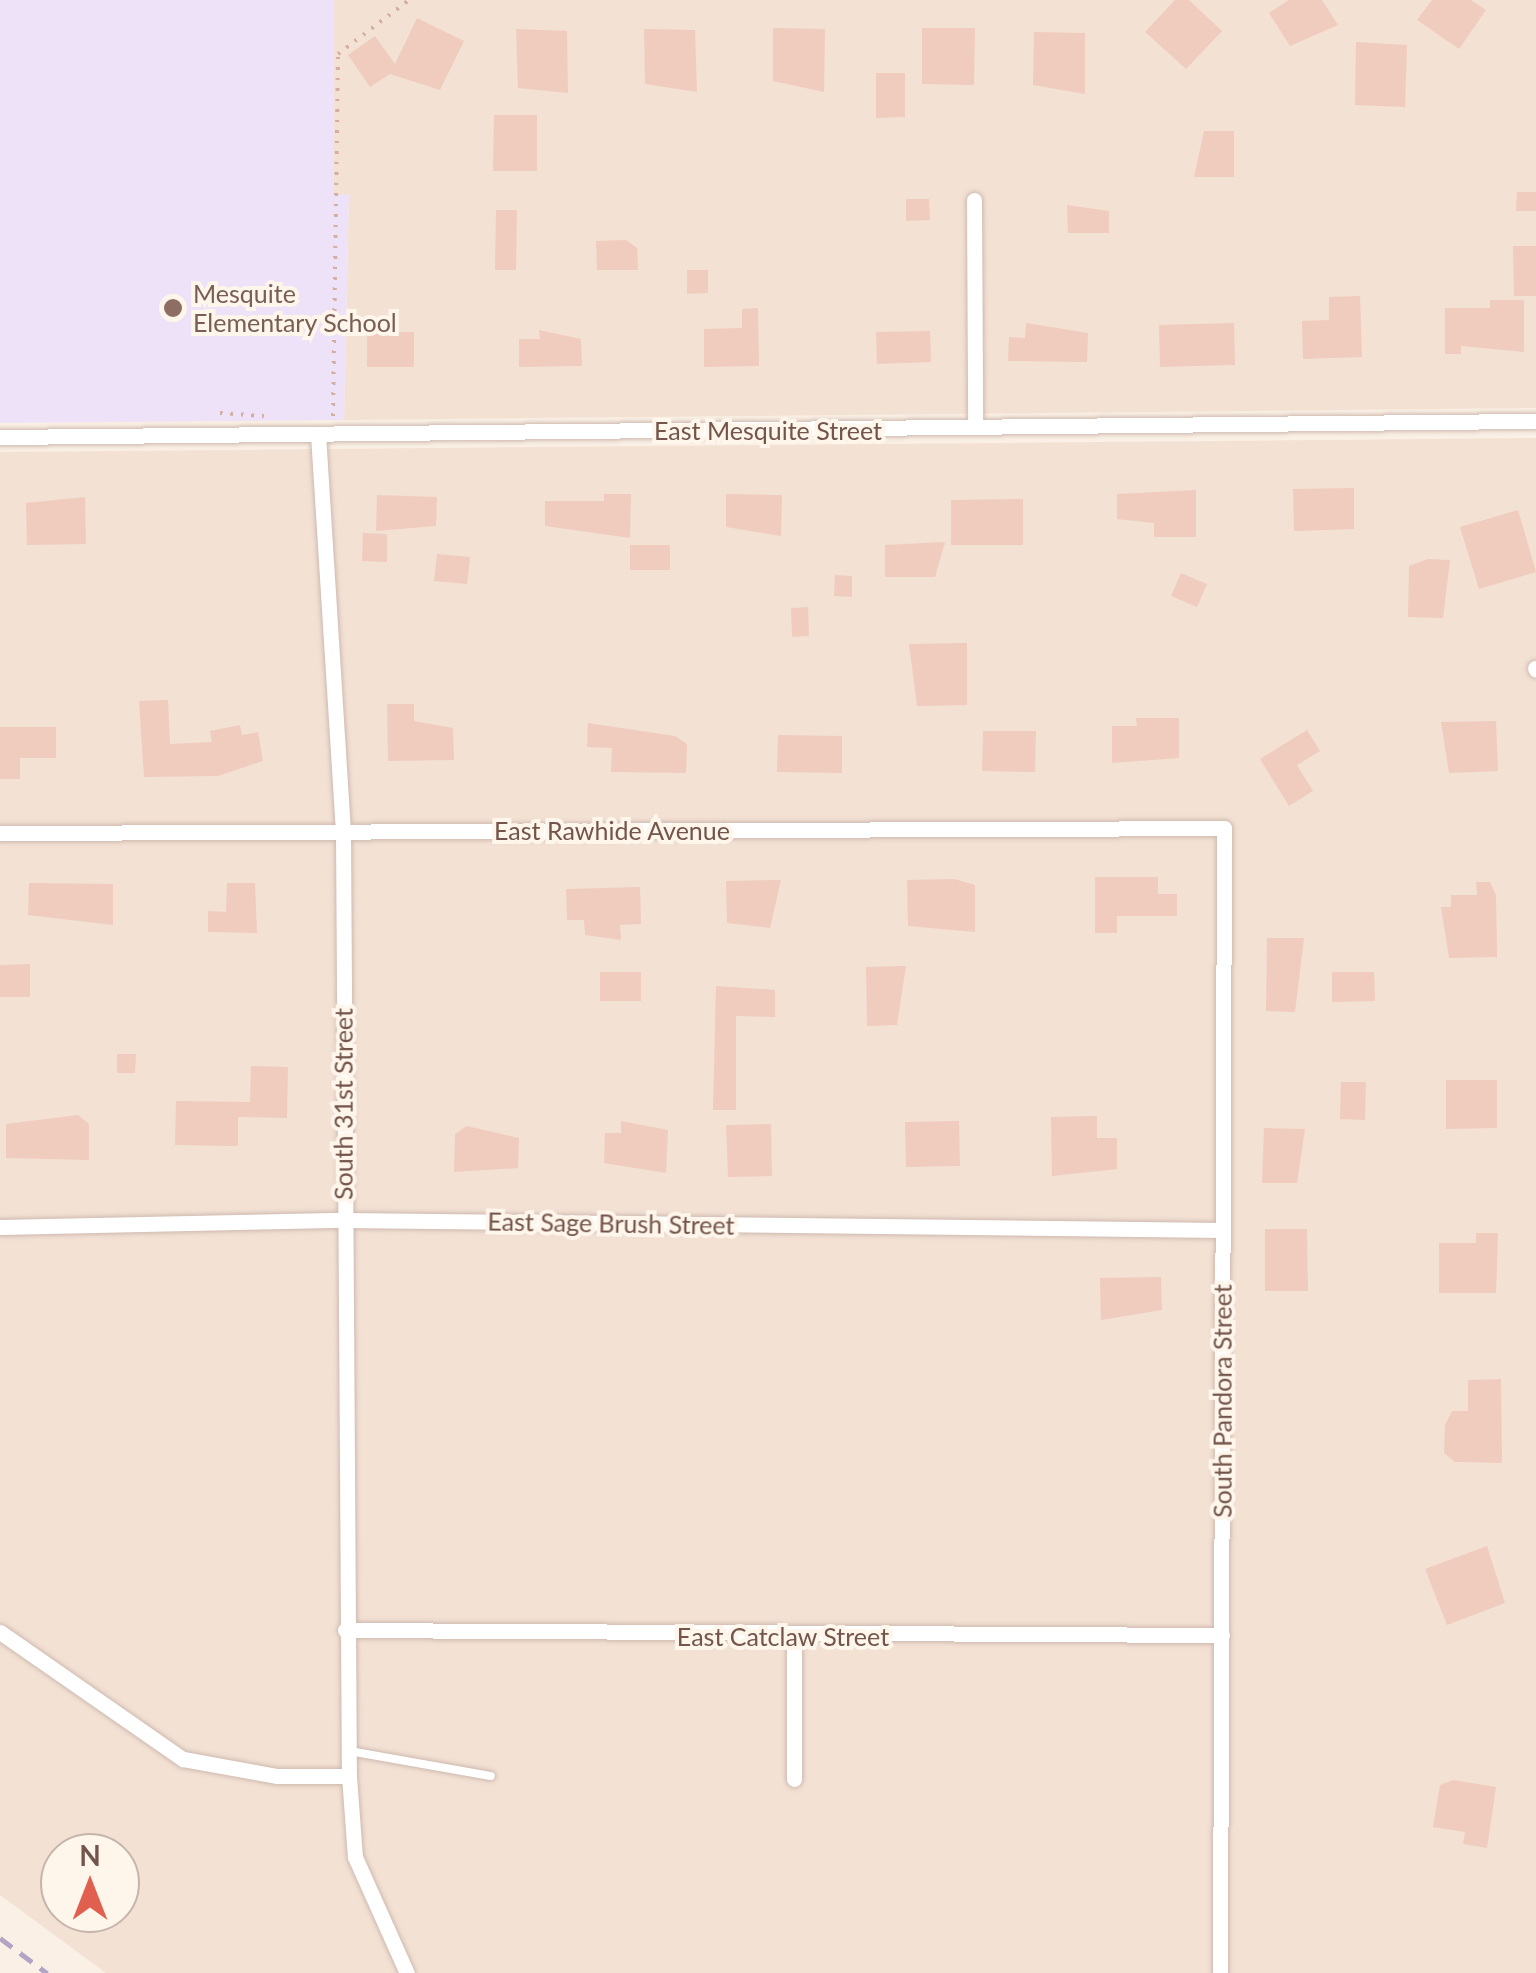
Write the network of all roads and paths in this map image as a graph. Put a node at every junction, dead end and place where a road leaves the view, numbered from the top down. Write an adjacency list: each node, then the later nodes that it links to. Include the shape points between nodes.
1 (409, 0): 5 (path, via 338,54 340,411)
2 (974, 200): 7 (street)
3 (220, 414): 4 (path)
4 (280, 416)
5 (317, 416)
6 (1536, 421): 7 (street, East Mesquite Street)
7 (975, 427): 8 (street, East Mesquite Street)
8 (318, 434): 9 (street, East Mesquite Street); 11 (street, South 31st Street)
9 (0, 438)
10 (1224, 828): 11 (street, East Rawhide Avenue); 15 (street, South Pandora Street)
11 (343, 831): 12 (street, East Rawhide Avenue); 13 (street, South 31st Street)
12 (0, 833)
13 (344, 1220): 14 (street, East Sage Brush Street); 15 (street, East Sage Brush Street); 16 (street, South 31st Street)
14 (0, 1226)
15 (1222, 1230): 18 (street, South Pandora Street)
16 (346, 1630): 19 (street, East Catclaw Street); 20 (street, South 31st Street)
17 (0, 1632): 21 (street, via 182,1760 277,1776)
18 (1222, 1636): 19 (street, East Catclaw Street); 25 (street, South Pandora Street)
19 (794, 1638): 23 (street)
20 (349, 1751): 21 (street, South 31st Street); 22 (lane)
21 (349, 1776): 24 (street, South 31st Street, via 355,1857)
22 (491, 1776)
23 (794, 1779)
24 (408, 1973)
25 (1220, 1973)

